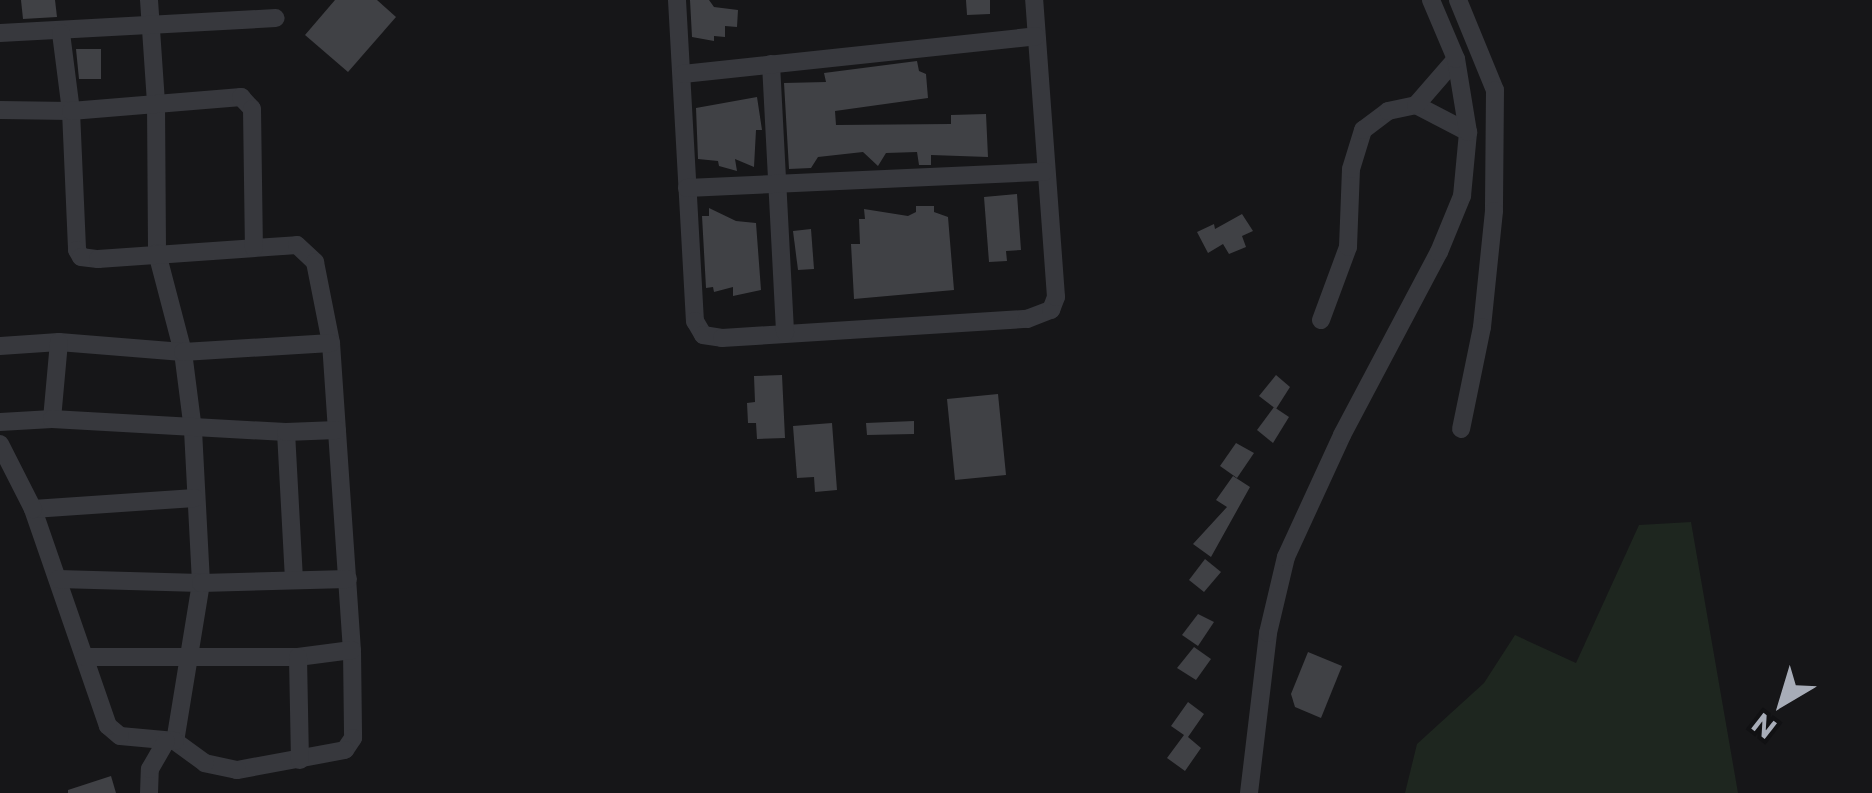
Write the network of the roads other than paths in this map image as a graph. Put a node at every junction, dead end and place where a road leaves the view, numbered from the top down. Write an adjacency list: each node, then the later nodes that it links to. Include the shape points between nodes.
1 (149, 0): 7 (street)
2 (677, 0): 13 (street)
3 (1034, 0): 10 (street)
4 (1431, 0): 11 (street)
5 (1458, 0): 32 (street, via 1495,90 1494,211)
6 (276, 18): 7 (street)
7 (150, 24): 9 (street); 14 (street)
8 (0, 33): 9 (street)
9 (61, 33): 17 (street)
10 (1036, 36): 12 (street); 19 (street)
11 (1456, 59): 15 (street); 18 (street)
12 (771, 64): 13 (street); 20 (street)
13 (683, 74): 21 (street)
14 (156, 104): 17 (street); 22 (street, via 241,97 248,102); 23 (street)
15 (1416, 105): 18 (street); 24 (street, via 1372,120 1354,148 1348,248)
16 (0, 110): 17 (street)
17 (72, 111): 23 (street, via 77,250 87,259)
18 (1468, 132): 50 (street, via 1462,196 1451,226 1286,557 1268,632)
19 (1045, 172): 20 (street); 25 (street, via 1056,297 1046,314)
20 (778, 186): 21 (street); 25 (street)
21 (686, 188): 25 (street, via 698,329 711,338)
22 (254, 248): 23 (street); 27 (street, via 297,245 311,255)
23 (158, 253): 29 (street)
24 (1321, 320)
25 (786, 333)
26 (59, 342): 28 (street); 29 (street); 30 (street)
27 (331, 343): 29 (street); 34 (street)
28 (0, 346)
29 (183, 352): 33 (street)
30 (52, 419): 31 (street); 33 (street)
31 (0, 422)
32 (1460, 429)
33 (193, 430): 35 (street); 37 (street)
34 (337, 430): 35 (street); 39 (street)
35 (286, 432): 41 (street)
36 (0, 444): 38 (street)
37 (195, 498): 38 (street); 42 (street)
38 (33, 508): 40 (street)
39 (348, 579): 41 (street); 43 (street)
40 (58, 580): 42 (street); 44 (street)
41 (294, 580): 42 (street)
42 (202, 583): 46 (street)
43 (352, 650): 45 (street); 48 (street, via 351,745)
44 (84, 657): 46 (street); 47 (street, via 108,726 120,736)
45 (298, 657): 46 (street); 48 (street)
46 (192, 658): 47 (street)
47 (171, 741): 48 (street, via 220,768); 49 (street, via 150,769)
48 (300, 760)
49 (149, 793)
50 (1249, 793)

